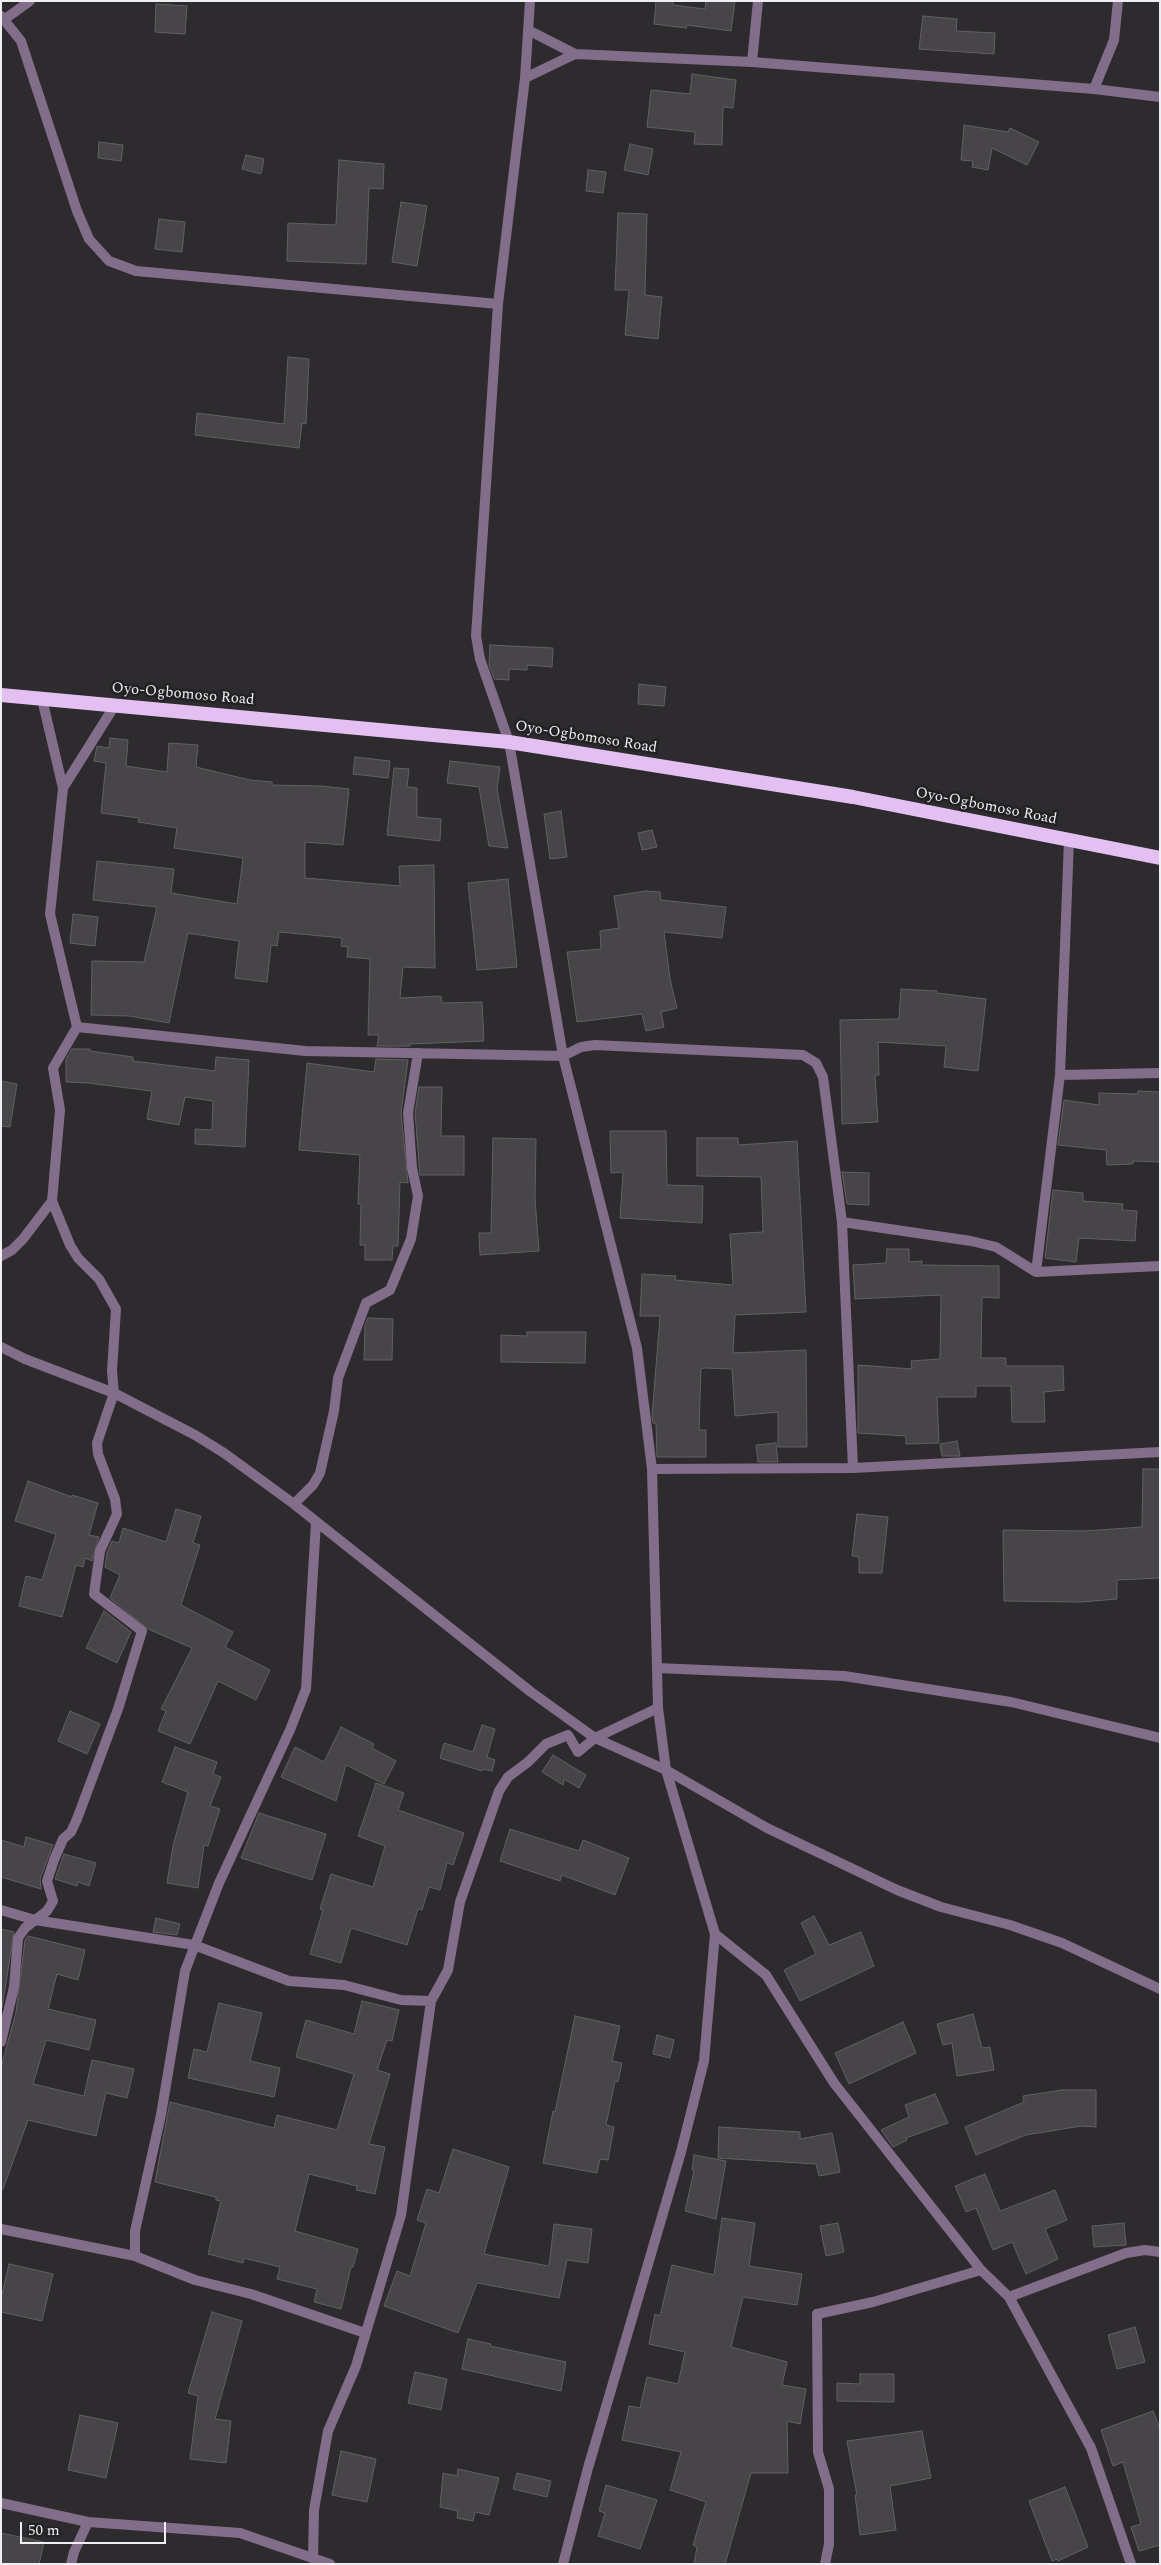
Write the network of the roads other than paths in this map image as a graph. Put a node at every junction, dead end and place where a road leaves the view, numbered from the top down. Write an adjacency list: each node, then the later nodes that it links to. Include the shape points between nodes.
1 (30, 1): 5 (street)
2 (530, 1): 6 (street)
3 (758, 1): 8 (street)
4 (1118, 1): 10 (street, via 1114,40)
5 (3, 18): 12 (street, via 21,41 89,239 109,261 136,271)
6 (528, 30): 7 (street); 9 (street)
7 (575, 54): 8 (street); 9 (street)
8 (752, 62): 10 (street)
9 (525, 78): 12 (street)
10 (1094, 89): 11 (street)
11 (1160, 97)
12 (498, 304): 16 (street, via 476,636 480,659)
13 (1, 695): 14 (highway, Oyo-Ogbomoso Road)
14 (42, 699): 15 (highway, Oyo-Ogbomoso Road); 17 (street)
15 (114, 705): 16 (highway, Oyo-Ogbomoso Road); 17 (street)
16 (509, 742): 18 (highway, Oyo-Ogbomoso Road, via 853,798); 22 (street)
17 (63, 788): 20 (street, via 50,914)
18 (1069, 840): 19 (highway, Oyo-Ogbomoso Road); 24 (street)
19 (1160, 858)
20 (77, 1027): 21 (street, via 305,1051); 25 (street, via 53,1068 60,1110)
21 (418, 1053): 22 (street); 35 (street, via 408,1113 412,1168 418,1196 411,1239 390,1290 366,1303 338,1378 320,1473)
22 (563, 1056): 26 (street, via 581,1047 595,1045 804,1054 816,1063 823,1077); 34 (street, via 637,1348)
23 (1160, 1073): 24 (street)
24 (1060, 1075): 29 (street)
25 (52, 1201): 27 (street, via 23,1239); 31 (street, via 70,1245 78,1258 99,1278 116,1309 112,1371)
26 (842, 1222): 29 (street, via 988,1245); 33 (street)
27 (1, 1256)
28 (1160, 1266): 29 (street)
29 (1036, 1272)
30 (1, 1347): 31 (street)
31 (114, 1393): 35 (street, via 195,1435); 43 (street, via 97,1443 117,1514 100,1551 94,1594 138,1626 142,1631 141,1639 77,1819 54,1860 47,1881 53,1901 47,1911)
32 (1160, 1452): 33 (street)
33 (854, 1468): 34 (street)
34 (652, 1469): 37 (street)
35 (294, 1504): 36 (street)
36 (316, 1522): 39 (street); 45 (street, via 306,1689)
37 (657, 1668): 38 (street); 40 (street, via 844,1676 1011,1702)
38 (658, 1708): 39 (street); 41 (street)
39 (595, 1738): 41 (street); 47 (street, via 578,1752 568,1736 546,1744 508,1777 499,1791 460,1902 448,1970)
40 (1160, 1738)
41 (666, 1770): 44 (street); 46 (street, via 767,1828 896,1890 1062,1944)
42 (1, 1910): 43 (street)
43 (35, 1920): 45 (street); 48 (street, via 18,1938 14,1987)
44 (715, 1934): 52 (street, via 766,1975 834,2083); 60 (street, via 704,2061)
45 (194, 1945): 47 (street, via 289,1981 344,1985 401,2000); 51 (street, via 179,1997 161,2115 135,2231)
46 (1160, 1989)
47 (431, 2001): 54 (street, via 401,2215)
48 (1, 2042)
49 (1, 2229): 51 (street)
50 (1160, 2252): 53 (street, via 1126,2253)
51 (135, 2256): 54 (street, via 195,2280 251,2294)
52 (981, 2270): 53 (street); 61 (street, via 873,2302 817,2314 818,2452 829,2489 829,2544)
53 (1009, 2297): 62 (street, via 1091,2448)
54 (365, 2333): 57 (street, via 356,2366 328,2431 315,2500)
55 (1, 2503): 56 (street)
56 (88, 2522): 57 (street, via 240,2533); 58 (street)
57 (313, 2559): 59 (street)
58 (71, 2564)
59 (330, 2564)
60 (563, 2564)
61 (825, 2564)
62 (1132, 2564)

